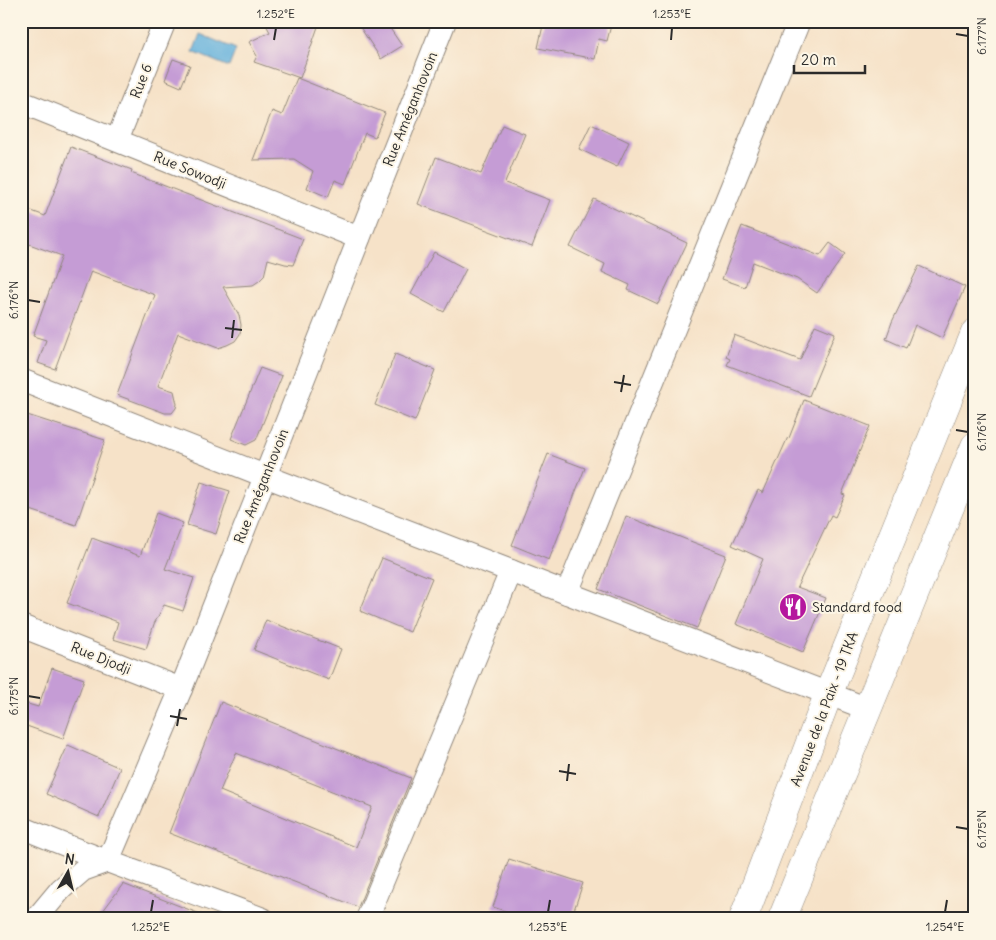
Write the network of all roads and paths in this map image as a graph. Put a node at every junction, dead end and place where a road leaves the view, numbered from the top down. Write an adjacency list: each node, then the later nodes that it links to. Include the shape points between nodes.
1 (164, 21): 5 (street, Rue 6)
2 (445, 21): 6 (street, Rue Améganhovoin)
3 (799, 21): 12 (street)
4 (21, 102): 5 (street, Rue Sowodji)
5 (117, 140): 6 (street, Rue Sowodji)
6 (359, 238): 10 (street, Rue Améganhovoin)
7 (975, 333): 15 (main road, Avenue de la Paix - 19 TKA)
8 (21, 380): 10 (street)
9 (975, 446): 16 (main road)
10 (265, 476): 11 (street); 14 (street, Rue Améganhovoin)
11 (511, 570): 12 (street); 21 (street)
12 (567, 593): 15 (street)
13 (21, 626): 14 (street, Rue Djodji)
14 (181, 690): 18 (street, Rue Améganhovoin)
15 (828, 695): 16 (street); 22 (main road, Avenue de la Paix - 19 TKA)
16 (868, 709): 23 (main road)
17 (21, 827): 18 (street)
18 (108, 861): 19 (street, via 83,870 61,889); 20 (street)
19 (36, 919)
20 (264, 919)
21 (367, 919)
22 (743, 919)
23 (782, 919)

